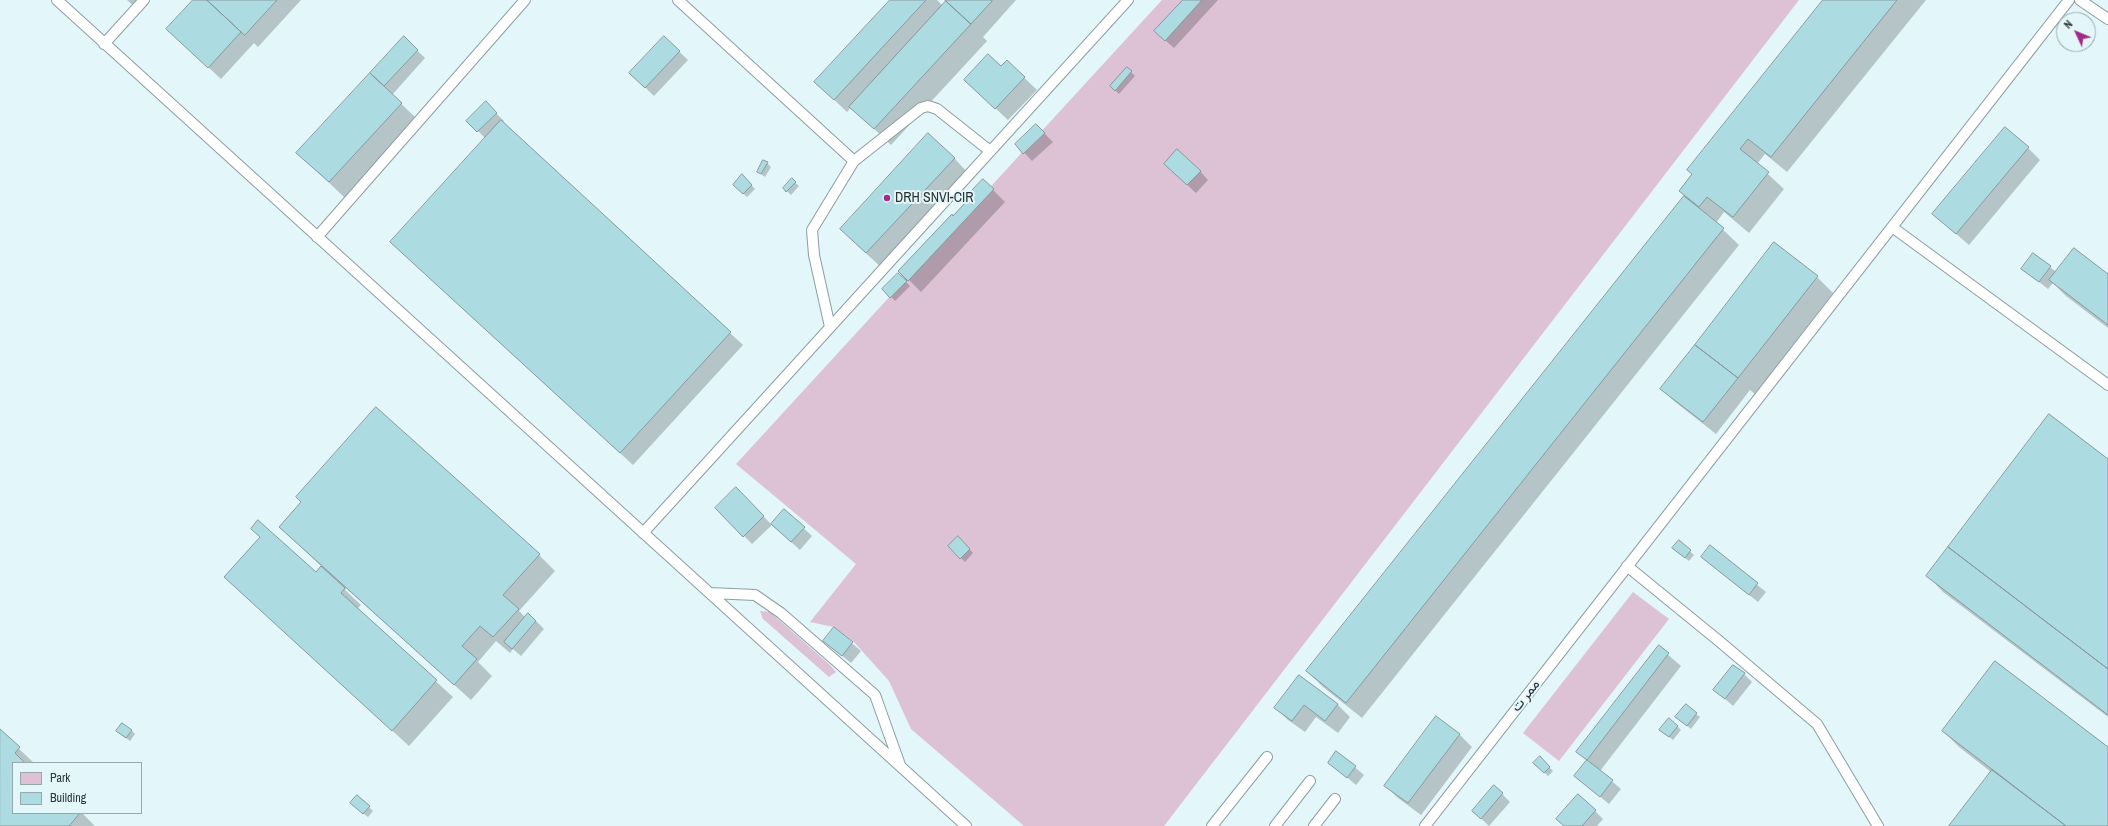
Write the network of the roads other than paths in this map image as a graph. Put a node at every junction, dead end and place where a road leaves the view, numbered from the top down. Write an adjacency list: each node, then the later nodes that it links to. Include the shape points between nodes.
1 (56, 0): 9 (lane)
2 (144, 0): 9 (lane)
3 (525, 0): 13 (lane)
4 (678, 0): 11 (lane)
5 (1128, 0): 10 (lane)
6 (2069, 0): 12 (lane, ممر ت)
7 (2080, 0): 8 (lane)
8 (2108, 19)
9 (104, 44): 13 (lane)
10 (990, 151): 11 (lane, via 937,109 928,106 921,108); 14 (lane)
11 (854, 161): 14 (lane, via 812,230 814,255)
12 (1892, 227): 15 (lane); 17 (lane, ممر ت)
13 (317, 237): 16 (lane)
14 (830, 327): 16 (lane)
15 (2108, 385)
16 (643, 533): 18 (lane)
17 (1627, 566): 27 (lane, ممر ت); 28 (lane, via 1817,724)
18 (710, 593): 20 (lane); 20 (lane, via 755,595 781,613 875,695)
19 (1267, 756): 24 (lane)
20 (900, 766): 23 (lane)
21 (1310, 781): 25 (lane)
22 (1335, 799): 26 (lane)
23 (966, 826)
24 (1212, 826)
25 (1275, 826)
26 (1314, 826)
27 (1425, 826)
28 (1878, 826)

